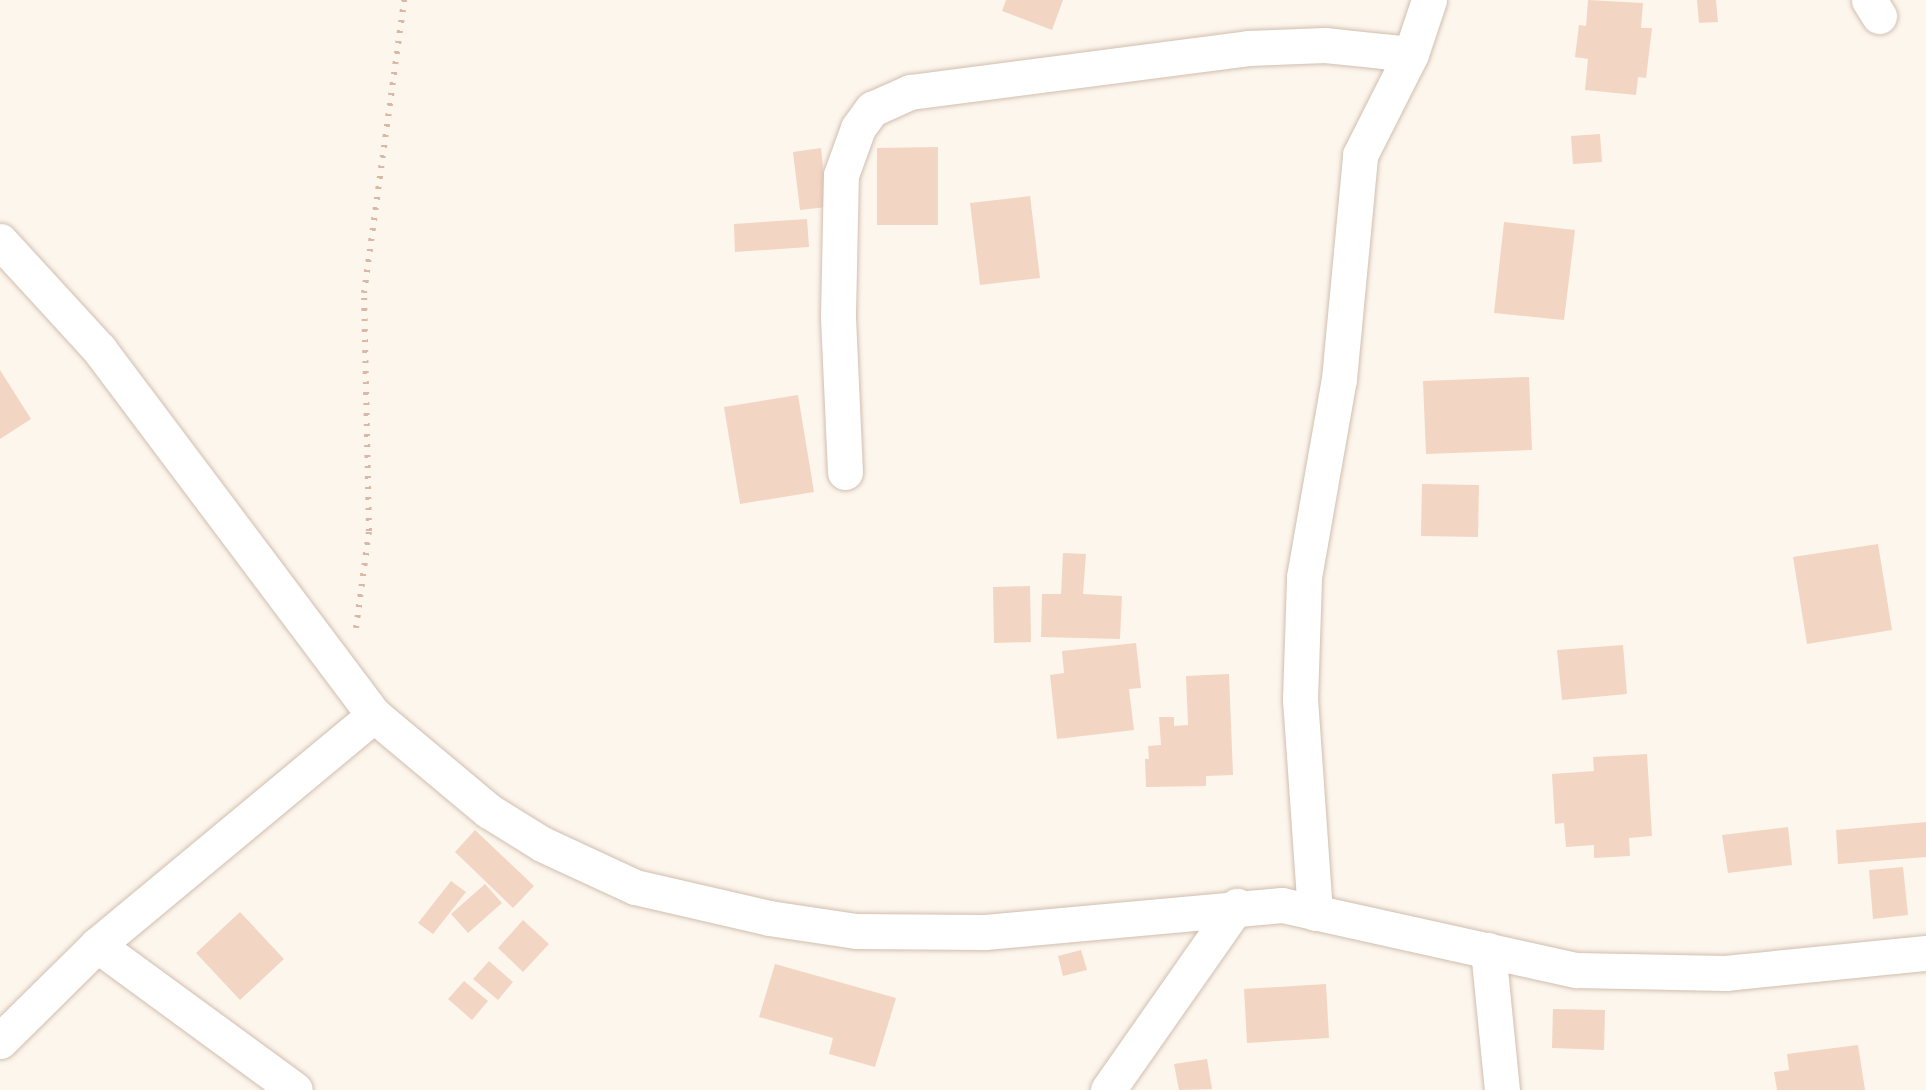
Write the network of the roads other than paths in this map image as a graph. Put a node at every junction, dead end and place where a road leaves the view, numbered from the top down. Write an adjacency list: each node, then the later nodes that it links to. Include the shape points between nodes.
1 (1428, 0): 2 (street)
2 (1412, 54): 4 (street, via 1325,45 1248,48 910,92 872,108 841,175); 7 (street, via 1360,156 1339,379 1304,577 1300,700)
3 (0, 241): 5 (street, via 185,457)
4 (845, 472)
5 (374, 715): 6 (street, via 489,811 542,844 635,886 750,914 856,931 984,932); 8 (street)
6 (1237, 906): 7 (street, via 1282,905); 13 (street)
7 (1315, 913): 9 (street)
8 (97, 946): 11 (street); 12 (street)
9 (1488, 950): 10 (street, via 1576,970 1725,972); 14 (street)
10 (1926, 954)
11 (0, 1041)
12 (296, 1090)
13 (1108, 1090)
14 (1502, 1090)

